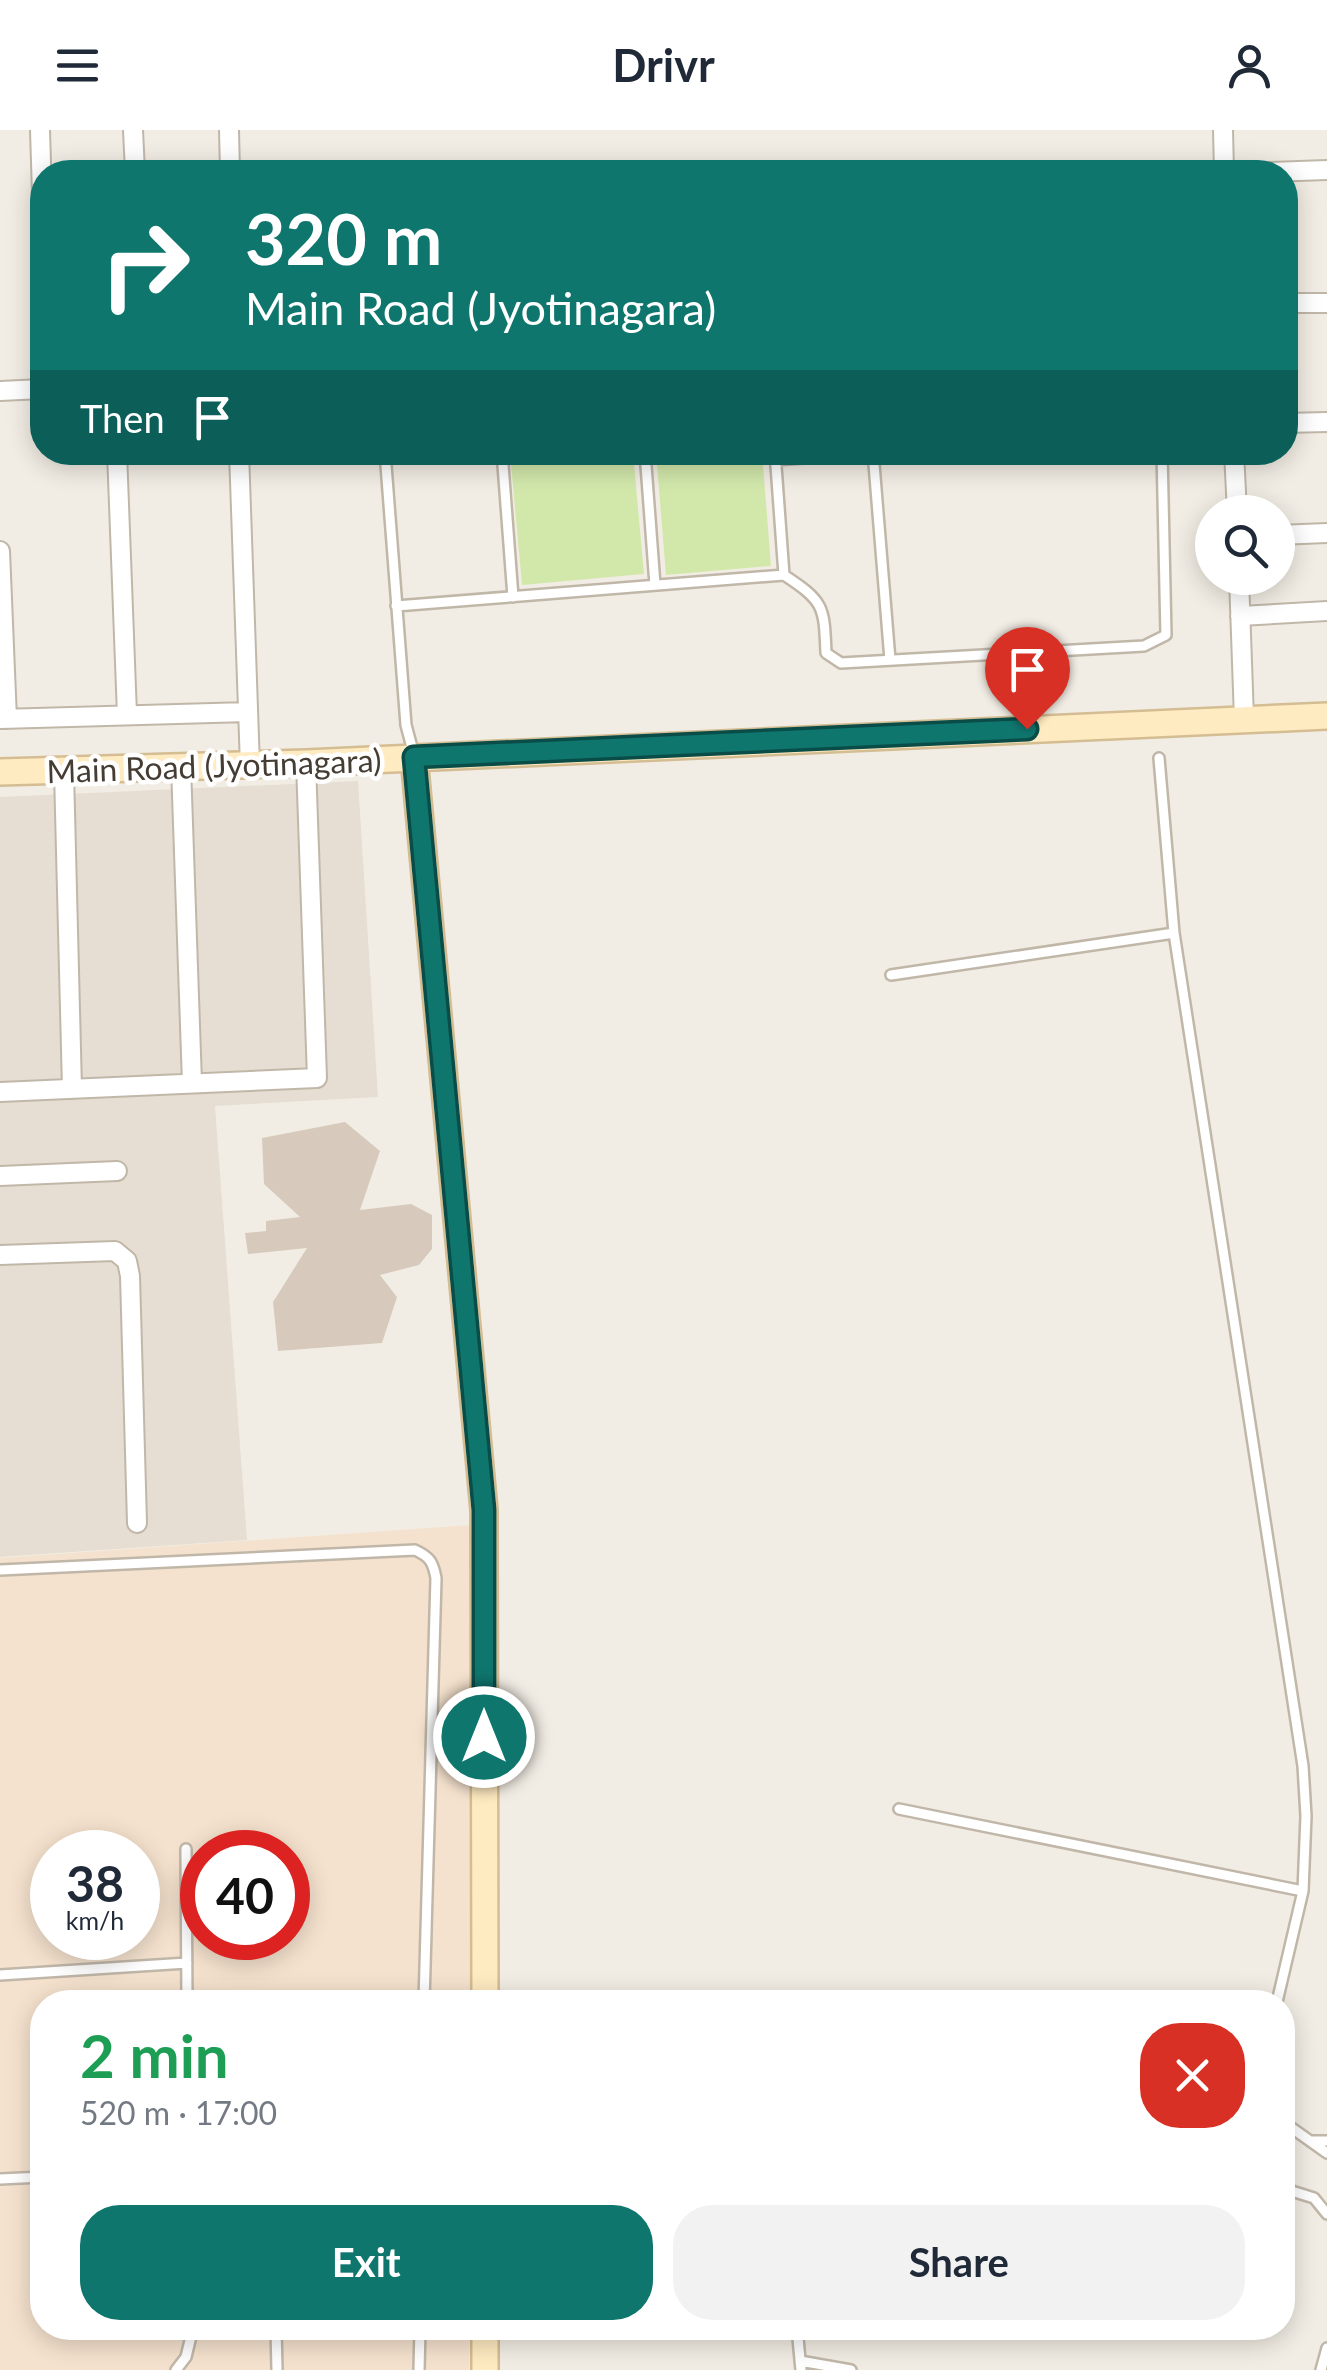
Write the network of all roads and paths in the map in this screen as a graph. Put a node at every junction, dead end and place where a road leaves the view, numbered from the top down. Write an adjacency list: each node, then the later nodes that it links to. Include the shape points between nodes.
1 (40, 130): 5 (street)
2 (132, 130): 6 (street)
3 (229, 130): 7 (street)
4 (1223, 130): 8 (street)
5 (41, 160)
6 (133, 160)
7 (230, 160)
8 (1224, 160)
9 (1327, 170): 10 (street)
10 (1298, 171)
11 (1298, 303): 12 (street)
12 (1327, 303)
13 (30, 390): 14 (street)
14 (0, 392)
15 (1298, 422): 16 (street)
16 (1327, 422)
17 (116, 465): 39 (street)
18 (239, 465): 38 (street)
19 (386, 465): 34 (lane)
20 (503, 465): 33 (lane)
21 (645, 465): 31 (lane)
22 (776, 465): 30 (lane)
23 (874, 465): 37 (lane)
24 (1162, 465): 37 (lane, via 1166,635 1144,646)
25 (1235, 465): 26 (street)
26 (1236, 495)
27 (1327, 533): 28 (street)
28 (1295, 534)
29 (0, 551): 41 (street)
30 (784, 576): 31 (lane); 37 (lane, via 820,606 832,660)
31 (655, 585): 33 (lane)
32 (1239, 595): 36 (street)
33 (513, 597): 34 (lane)
34 (396, 606): 43 (lane)
35 (1327, 611): 36 (street)
36 (1240, 616): 42 (street)
37 (890, 660)
38 (248, 712): 39 (street); 47 (street)
39 (126, 716): 41 (street)
40 (1327, 716): 42 (street, Main Road (Jyotinagara))
41 (4, 719)
42 (1244, 719): 43 (street, Main Road (Jyotinagara))
43 (414, 757): 45 (street, Main Road (Jyotinagara)); 67 (street, via 484,1510)
44 (1159, 758): 50 (lane)
45 (306, 764): 47 (street, Main Road (Jyotinagara)); 52 (street, via 316,1078)
46 (181, 766): 47 (street, Main Road (Jyotinagara)); 49 (street, Main Road (Jyotinagara)); 52 (street)
47 (250, 766)
48 (0, 772): 49 (street, Main Road (Jyotinagara))
49 (64, 772): 53 (street)
50 (1174, 932): 51 (lane); 61 (lane, via 1303,1766)
51 (891, 976)
52 (192, 1084): 53 (street)
53 (72, 1089): 54 (street)
54 (0, 1092)
55 (117, 1170): 56 (street)
56 (0, 1176)
57 (0, 1255): 58 (street, via 115,1251 126,1261)
58 (137, 1523)
59 (0, 1570): 66 (lane, via 415,1550 428,1556 436,1578)
60 (899, 1809): 61 (lane)
61 (1304, 1891): 68 (lane)
62 (187, 1960): 63 (lane)
63 (187, 1963): 64 (lane); 65 (lane)
64 (0, 1975)
65 (187, 1990)
66 (424, 1990)
67 (484, 1990)
68 (1279, 1990)
69 (1295, 2130): 71 (lane)
70 (1327, 2140): 71 (lane)
71 (1312, 2142): 72 (lane)
72 (1327, 2153)
73 (30, 2178): 74 (lane)
74 (0, 2179)
75 (1295, 2192): 76 (lane, via 1314,2198)
76 (1327, 2214)
77 (190, 2340): 84 (lane)
78 (276, 2340): 85 (lane)
79 (420, 2340): 86 (lane)
80 (485, 2340): 87 (street)
81 (798, 2340): 83 (lane)
82 (1327, 2348): 89 (lane)
83 (800, 2366): 88 (lane)
84 (176, 2370)
85 (277, 2370)
86 (419, 2370)
87 (485, 2370)
88 (851, 2370)
89 (1321, 2370)

